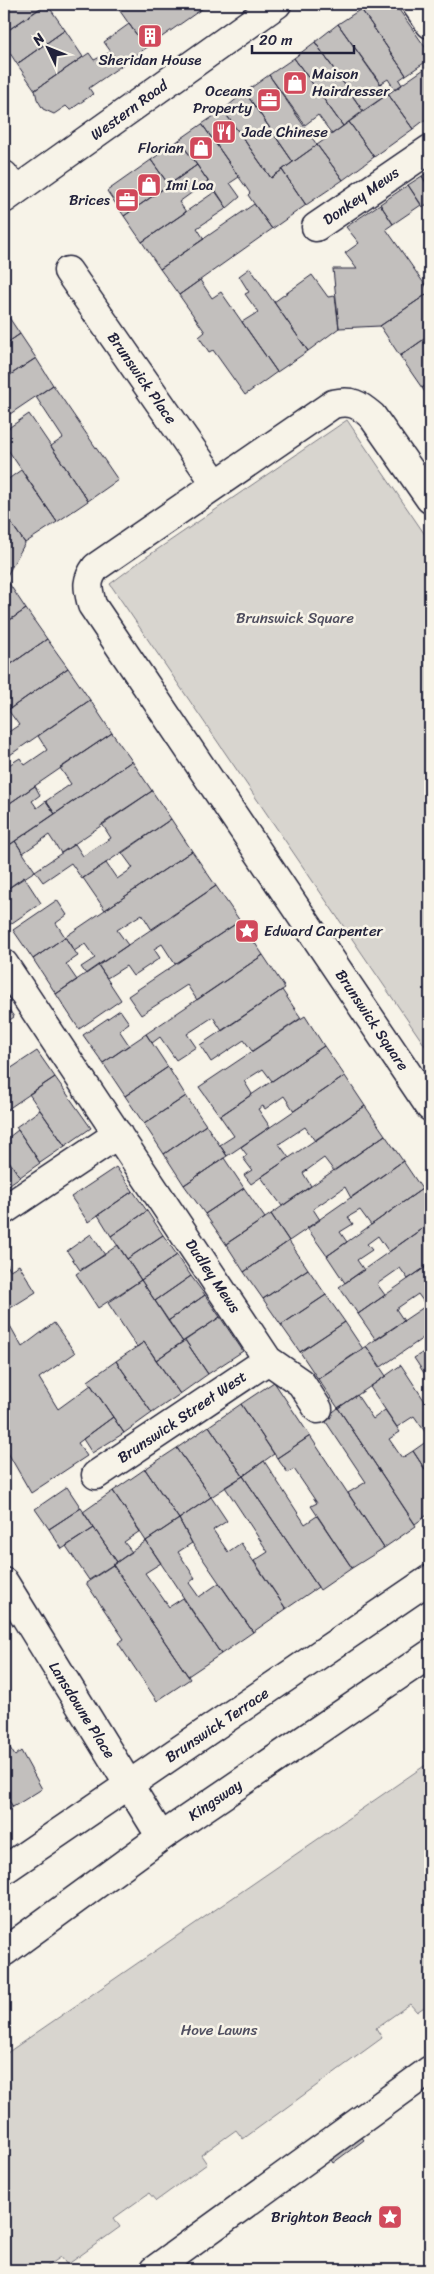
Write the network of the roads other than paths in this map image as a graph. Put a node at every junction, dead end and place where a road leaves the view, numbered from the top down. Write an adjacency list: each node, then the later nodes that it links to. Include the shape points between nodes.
1 (277, 4): 5 (street, Western Road)
2 (416, 4): 3 (street)
3 (430, 24)
4 (430, 148): 6 (street, Donkey Mews)
5 (7, 188)
6 (316, 227)
7 (68, 271): 8 (street, Brunswick Place)
8 (216, 484): 9 (street, Brunswick Square, via 333,404 347,401 361,406 372,416); 11 (street, Brunswick Square, via 96,567 88,577 92,605)
9 (430, 500)
10 (4, 964): 12 (street)
11 (430, 1107)
12 (118, 1134): 13 (street); 14 (street, Dudley Mews)
13 (4, 1210)
14 (268, 1360): 15 (street, Dudley Mews, via 301,1384); 16 (street, Brunswick Street West)
15 (318, 1409)
16 (96, 1475)
17 (430, 1579): 20 (street, Brunswick Terrace)
18 (4, 1582): 20 (street, Lansdowne Place)
19 (430, 1654): 21 (street, Kingsway)
20 (128, 1785): 21 (street, Lansdowne Place); 22 (street, Brunswick Terrace)
21 (162, 1837): 23 (street, Kingsway)
22 (4, 1870)
23 (4, 1952)
24 (430, 2070): 25 (street)
25 (154, 2270)

